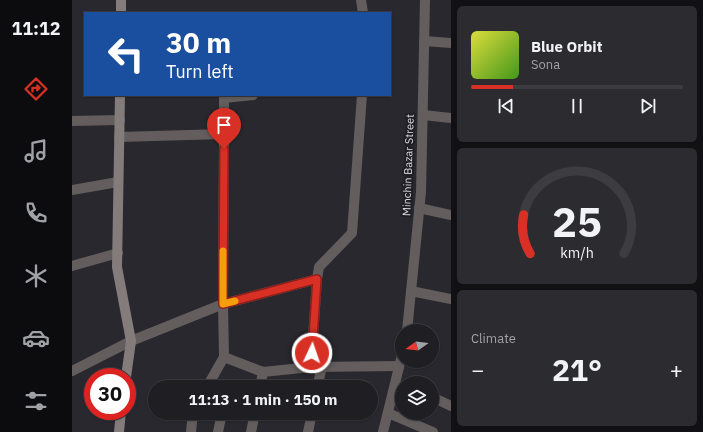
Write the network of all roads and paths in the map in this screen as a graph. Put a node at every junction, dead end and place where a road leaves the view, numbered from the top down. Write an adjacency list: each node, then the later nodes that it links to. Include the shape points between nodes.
1 (121, 0): 4 (street)
2 (361, 0): 5 (street)
3 (425, 0): 6 (street, Minchin Bazar Street)
4 (121, 12)
5 (363, 12)
6 (424, 41): 7 (street); 11 (street, Minchin Bazar Street)
7 (451, 44)
8 (120, 96): 13 (street)
9 (243, 96): 15 (street, via 224,98)
10 (362, 96): 23 (street, via 352,233 320,267)
11 (423, 114): 12 (street); 19 (street, Minchin Bazar Street)
12 (451, 118)
13 (120, 120): 14 (street); 16 (street)
14 (72, 121)
15 (224, 134): 16 (street); 26 (street)
16 (119, 137): 17 (street)
17 (118, 182): 18 (street); 21 (street)
18 (72, 190)
19 (420, 208): 20 (street); 24 (street, Minchin Bazar Street)
20 (451, 215)
21 (118, 253): 22 (street); 28 (street, via 117,267)
22 (72, 266)
23 (317, 279): 26 (street); 31 (street)
24 (411, 291): 25 (street); 27 (street, Minchin Bazar Street)
25 (451, 299)
26 (223, 304): 28 (street); 29 (street)
27 (408, 324)
28 (131, 341): 32 (street); 33 (street)
29 (224, 357): 34 (street); 35 (street)
30 (395, 366): 31 (street)
31 (317, 367): 34 (street); 37 (street)
32 (127, 368)
33 (72, 371)
34 (263, 372): 36 (street)
35 (211, 380)
36 (261, 380)
37 (317, 380)
38 (395, 393): 41 (street)
39 (439, 400): 40 (street)
40 (451, 406)
41 (388, 413): 52 (street); 53 (street)
42 (120, 420): 47 (street)
43 (192, 420): 48 (street)
44 (221, 420): 49 (street)
45 (254, 420): 50 (street)
46 (311, 420): 51 (street)
47 (118, 432)
48 (191, 432)
49 (218, 432)
50 (252, 432)
51 (308, 432)
52 (383, 432)
53 (433, 432)

